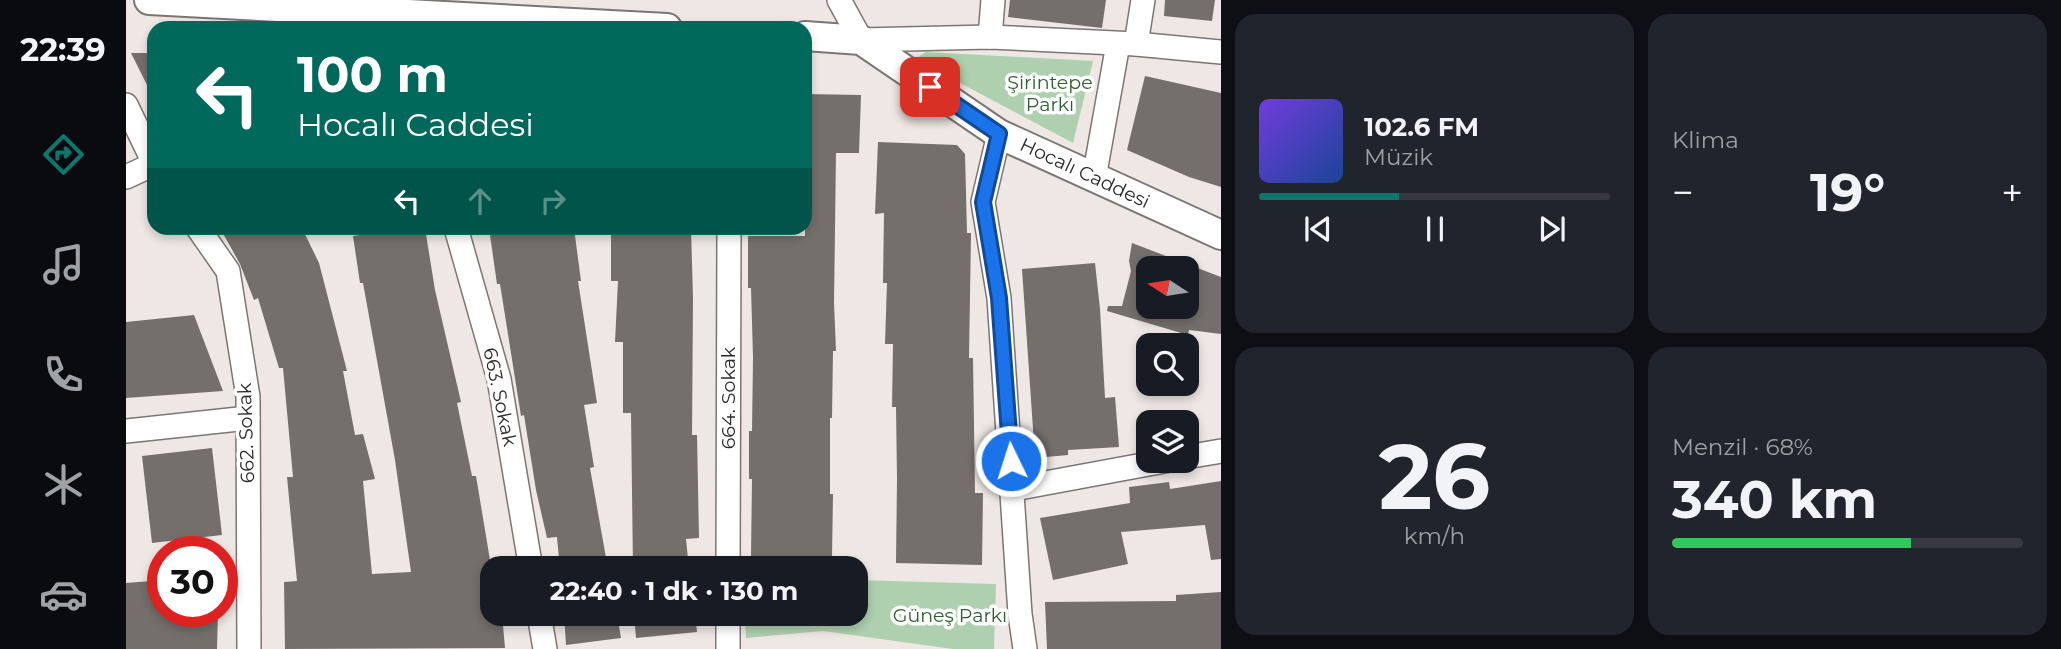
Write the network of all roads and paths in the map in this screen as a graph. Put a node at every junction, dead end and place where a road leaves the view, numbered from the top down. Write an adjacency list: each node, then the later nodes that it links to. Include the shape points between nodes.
1 (149, 0): 5 (street)
2 (839, 0): 9 (street)
3 (993, 0): 8 (street)
4 (1143, 0): 10 (street)
5 (357, 5): 6 (street)
6 (429, 21)
7 (812, 36): 9 (street)
8 (990, 37): 9 (street); 10 (street)
9 (861, 40): 13 (street, Hocalı Caddesi)
10 (1127, 44): 11 (street); 17 (street)
11 (1221, 52)
12 (126, 105): 14 (street)
13 (999, 134): 17 (street, Hocalı Caddesi); 27 (street, via 983,202 999,298)
14 (147, 148)
15 (147, 166): 16 (street)
16 (126, 177)
17 (1094, 178): 21 (street, Hocalı Caddesi)
18 (203, 235): 22 (street, 662. Sokak, via 228,271)
19 (458, 235): 28 (street, 663. Sokak, via 499,379)
20 (729, 235): 29 (street, 664. Sokak)
21 (1221, 235)
22 (248, 418): 23 (street); 32 (street, 662. Sokak)
23 (126, 431)
24 (1221, 451): 25 (street)
25 (1199, 455)
26 (1136, 466): 27 (street)
27 (1013, 489): 35 (street)
28 (529, 556)
29 (728, 556)
30 (541, 626): 33 (street)
31 (728, 626): 34 (street)
32 (249, 649)
33 (545, 649)
34 (728, 649)
35 (1025, 649)

